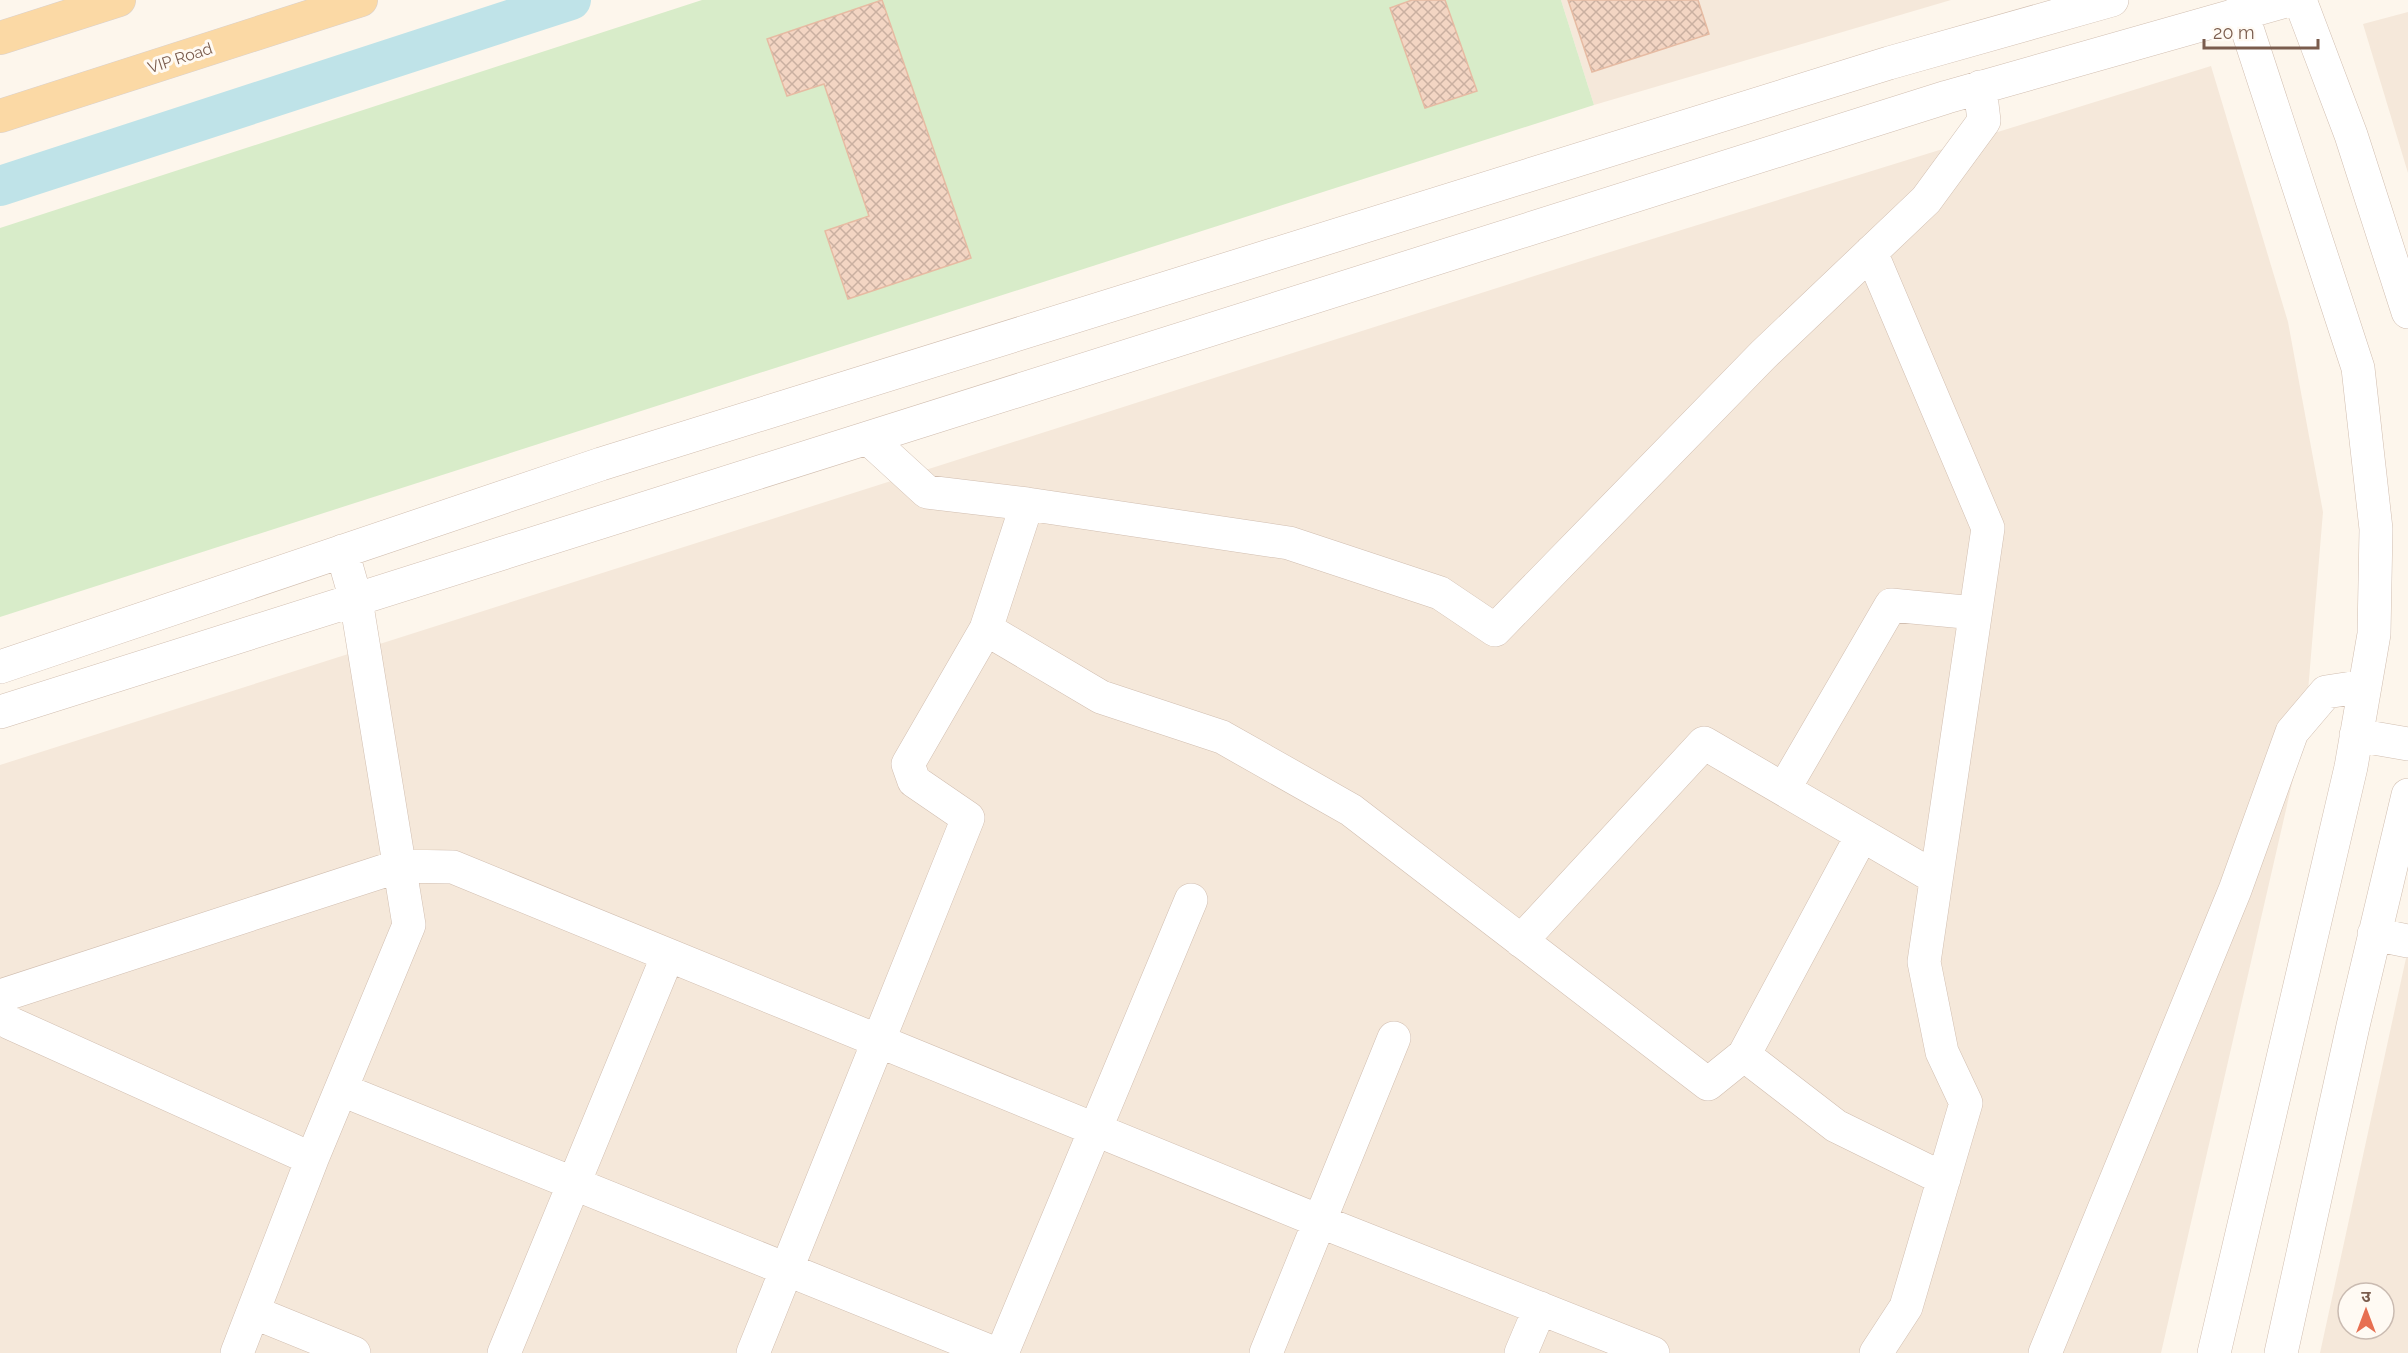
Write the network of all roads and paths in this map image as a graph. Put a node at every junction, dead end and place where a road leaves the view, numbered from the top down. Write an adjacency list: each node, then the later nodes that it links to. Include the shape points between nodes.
1 (119, 0): 7 (main road)
2 (361, 0): 9 (main road, VIP Road)
3 (2112, 0): 15 (street, via 1878,66 920,364 600,464)
4 (2289, 0): 6 (street)
5 (2300, 0): 10 (street, via 2351,135)
6 (2242, 7): 8 (street); 20 (street, via 2358,368 2376,529 2374,634)
7 (0, 38)
8 (1980, 87): 11 (street, via 1984,121 1926,200); 13 (street)
9 (0, 116)
10 (2395, 230): 12 (street)
11 (1871, 252): 14 (street, via 1762,356 1495,630 1440,593 1289,543); 17 (street, via 1988,528)
12 (2408, 312)
13 (868, 438): 14 (street, via 927,492); 16 (street)
14 (1027, 504): 18 (street)
15 (342, 551): 16 (street); 19 (street)
16 (356, 600): 21 (street); 27 (street)
17 (1975, 614): 24 (street, via 1891,605); 28 (street)
18 (986, 629): 31 (street, via 1101,697 1222,737 1351,810); 36 (street, via 908,764 914,781 968,818)
19 (0, 667)
20 (2365, 686): 22 (street); 57 (street, via 2326,692 2292,732 2235,890)
21 (0, 712)
22 (2356, 735): 23 (street); 58 (street)
23 (2408, 744)
24 (1784, 789): 26 (street); 31 (street, via 1704,743)
25 (2408, 795): 30 (street)
26 (1862, 836): 28 (street); 37 (street)
27 (399, 866): 33 (street, via 453,867); 34 (street); 38 (street, via 409,925)
28 (1936, 878): 41 (street, via 1924,962 1942,1052 1966,1103)
29 (1191, 900): 39 (street)
30 (2374, 934): 32 (street); 59 (street)
31 (1521, 941): 37 (street, via 1708,1084)
32 (2408, 941)
33 (668, 955): 36 (street); 42 (street)
34 (8, 1014): 40 (street)
35 (1394, 1038): 43 (street)
36 (878, 1041): 39 (street); 44 (street)
37 (1744, 1055): 41 (street, via 1836,1126)
38 (342, 1090): 40 (street); 42 (street)
39 (1096, 1129): 43 (street); 52 (street)
40 (312, 1159): 46 (street)
41 (1944, 1179): 56 (street, via 1906,1307)
42 (574, 1183): 44 (street); 49 (street)
43 (1319, 1221): 45 (street); 53 (street)
44 (787, 1269): 50 (street); 51 (street)
45 (1540, 1308): 54 (street); 55 (street)
46 (253, 1312): 47 (street); 48 (street)
47 (237, 1353)
48 (354, 1353)
49 (504, 1353)
50 (753, 1353)
51 (994, 1353)
52 (1002, 1353)
53 (1266, 1353)
54 (1521, 1353)
55 (1653, 1353)
56 (1876, 1353)
57 (2045, 1353)
58 (2214, 1353)
59 (2282, 1353)

